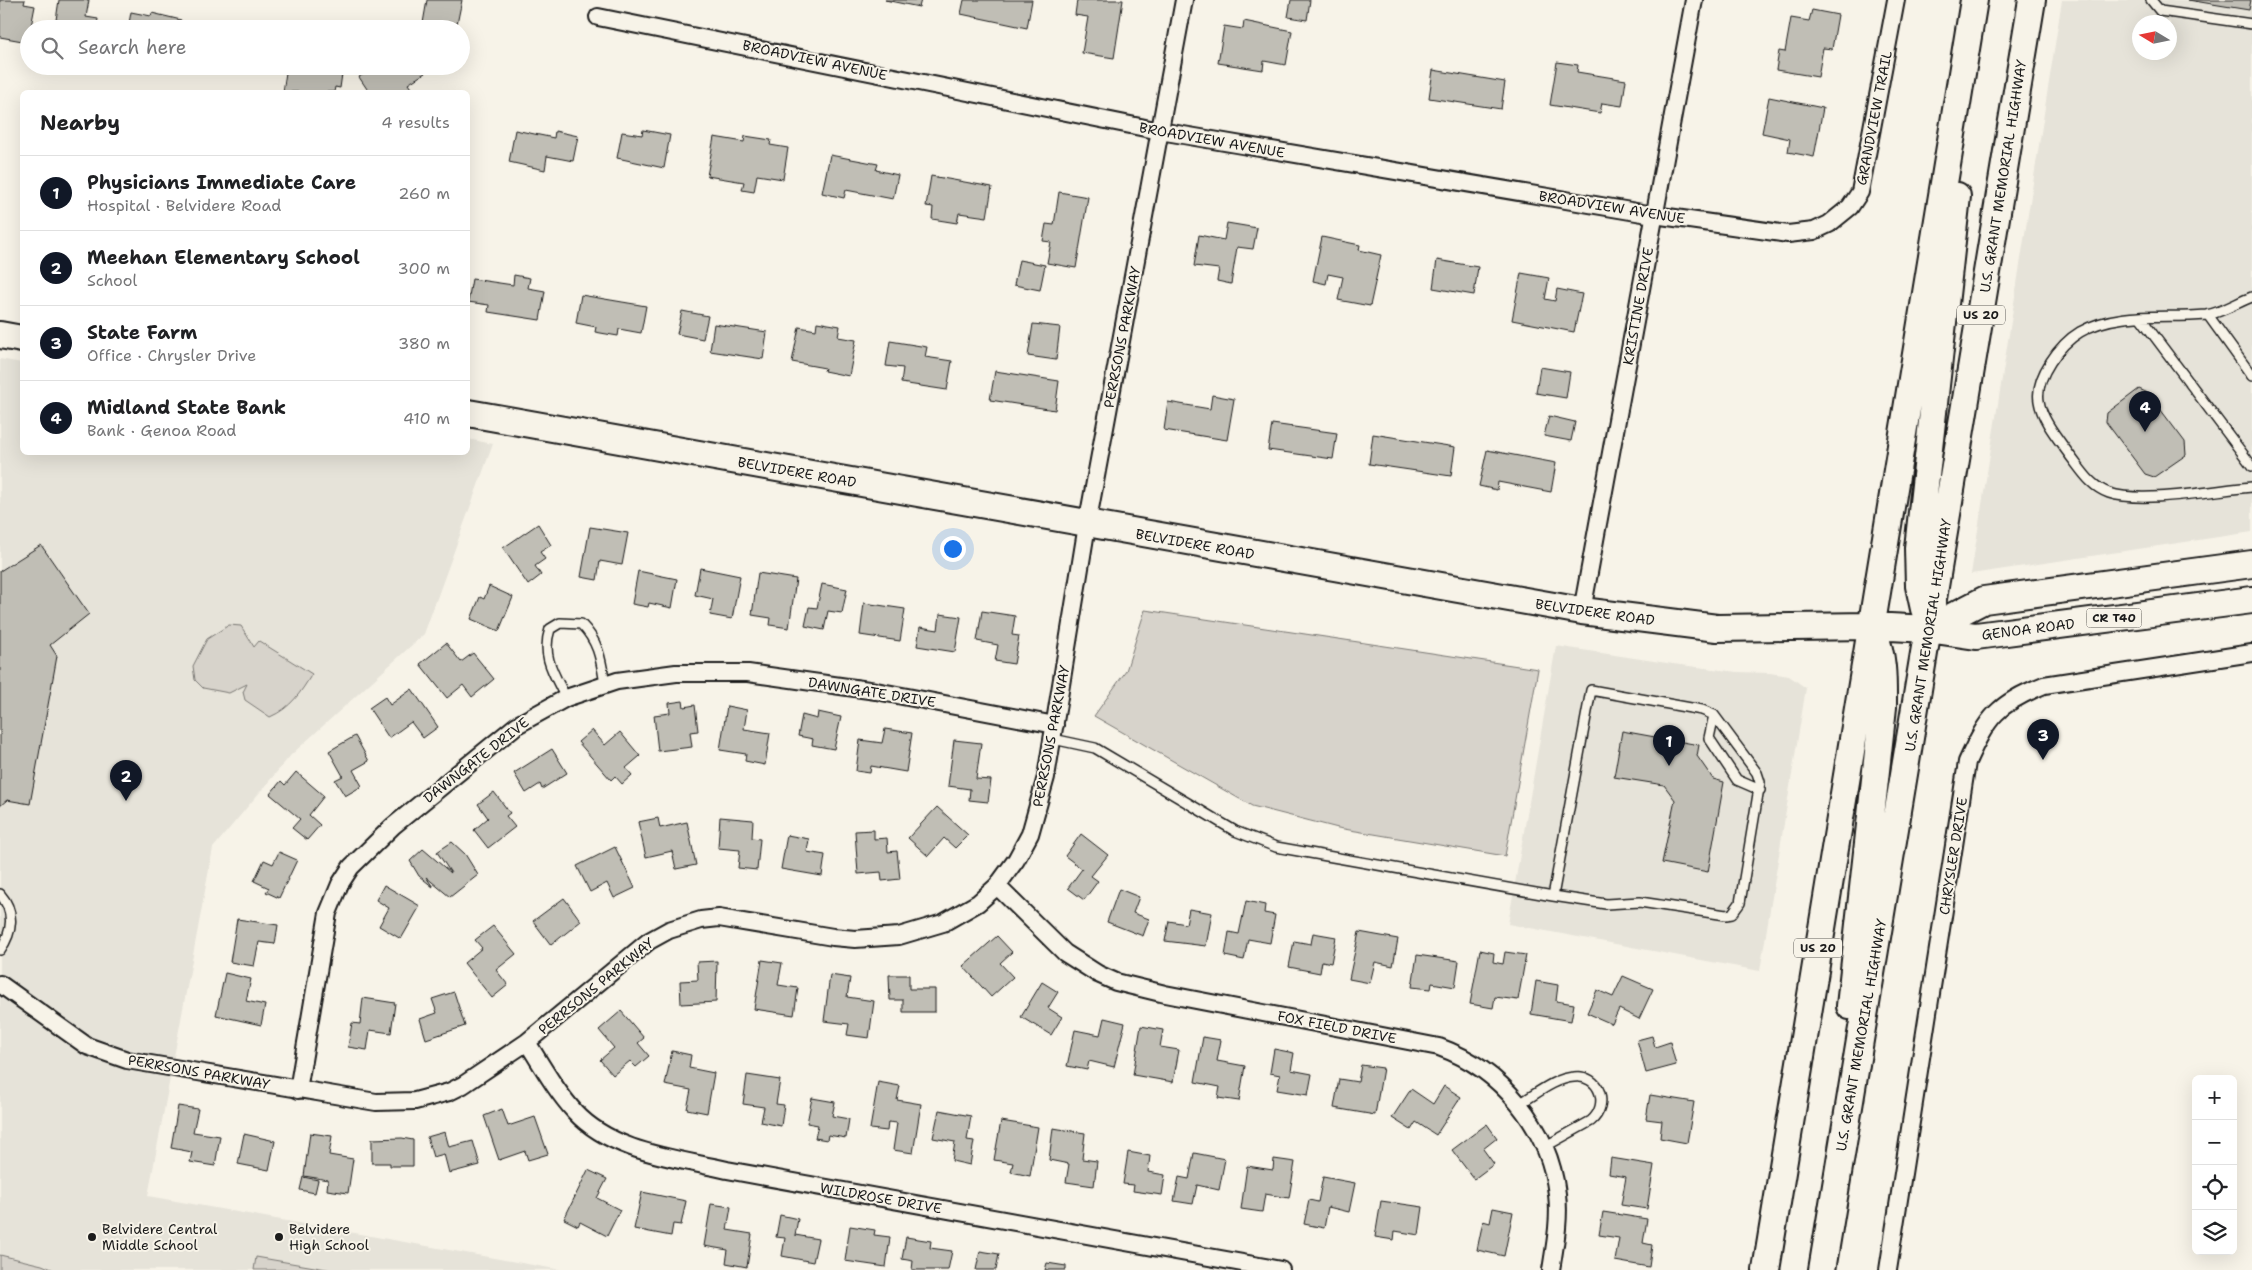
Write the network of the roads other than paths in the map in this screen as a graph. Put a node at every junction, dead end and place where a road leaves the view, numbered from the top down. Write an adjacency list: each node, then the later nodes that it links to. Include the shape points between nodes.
1 (1184, 0): 10 (street, PERRSONS PARKWAY)
2 (1694, 0): 11 (street, KRISTINE DRIVE)
3 (1896, 0): 12 (street, GRANDVIEW TRAIL, via 1860,192 1850,208)
4 (1974, 0): 9 (main road, US 20)
5 (2032, 0): 28 (main road, U.S. GRANT MEMORIAL HIGHWAY / US 20)
6 (2151, 0): 8 (lane, via 2160,11)
7 (598, 17): 10 (street, BROADVIEW AVENUE)
8 (2252, 24)
9 (1958, 90): 27 (main road, US 20); 28 (main road, via 1957,202 1918,548 1919,586)
10 (1160, 131): 11 (street, BROADVIEW AVENUE); 23 (street, PERRSONS PARKWAY)
11 (1654, 215): 12 (street, BROADVIEW AVENUE, via 1788,234 1814,231); 26 (street, KRISTINE DRIVE)
12 (1829, 224)
13 (2252, 297): 14 (lane)
14 (2208, 315): 15 (lane); 18 (lane)
15 (2140, 317): 20 (lane); 22 (lane, via 2098,324 2079,333 2057,351 2040,390 2039,401 2048,424 2088,480 2106,492 2136,498)
16 (0, 336): 17 (main road)
17 (20, 339)
18 (2252, 376)
19 (470, 413): 23 (main road, BELVIDERE ROAD)
20 (2248, 453): 21 (lane)
21 (2252, 466)
22 (2252, 487)
23 (1087, 525): 26 (main road, BELVIDERE ROAD); 33 (street, PERRSONS PARKWAY)
24 (2252, 564): 28 (main road, via 1984,600)
25 (2252, 600): 28 (main road, GENOA ROAD / CR T40, via 1976,636)
26 (1582, 612): 27 (main road, BELVIDERE ROAD, via 1718,628)
27 (1871, 626): 28 (main road, BELVIDERE ROAD); 43 (main road, via 1880,647 1884,670 1883,707 1849,1013); 47 (main road, US 20)
28 (1928, 629): 43 (main road, U.S. GRANT MEMORIAL HIGHWAY / US 20)
29 (2252, 653): 49 (street, CHRYSLER DRIVE, via 2044,685 2016,696 1995,713 1981,731 1967,762)
30 (605, 684): 31 (street, DAWNGATE DRIVE); 31 (lane, via 600,650 592,635 581,624 560,623 550,629 546,650 547,660); 33 (street, DAWNGATE DRIVE, via 676,673 748,672 876,691)
31 (566, 698): 41 (street, DAWNGATE DRIVE, via 516,725 393,826 351,867 328,913)
32 (1714, 714): 34 (lane, via 1757,773); 34 (lane, via 1708,738 1737,780); 37 (lane, via 1591,690)
33 (1054, 732): 35 (street, PERRSONS PARKWAY, via 1046,777 1030,834); 37 (lane, via 1095,748 1236,831 1261,842)
34 (1760, 790): 37 (lane, via 1740,903 1732,914 1720,915 1640,902 1606,904)
35 (997, 886): 40 (street, PERRSONS PARKWAY, via 978,903 943,923 899,936 833,937 734,919 684,924 649,941); 42 (street, FOX FIELD DRIVE, via 1065,953 1116,982 1439,1047 1458,1054 1493,1076)
36 (0, 894): 38 (lane, via 10,908 11,919 10,932)
37 (1553, 896)
38 (0, 950)
39 (0, 984): 41 (street, PERRSONS PARKWAY, via 69,1035 100,1051 127,1060)
40 (527, 1042): 41 (street, PERRSONS PARKWAY, via 463,1085 424,1099 376,1102); 45 (street, WILDROSE DRIVE, via 576,1113 594,1129 642,1150 727,1170)
41 (298, 1090)
42 (1519, 1104): 44 (street, FOX FIELD DRIVE); 44 (lane, via 1566,1078 1576,1076 1589,1080 1599,1091 1602,1099 1598,1116)
43 (1846, 1120): 48 (main road, U.S. GRANT MEMORIAL HIGHWAY / US 20)
44 (1544, 1147): 46 (street, FOX FIELD DRIVE, via 1553,1170 1557,1195)
45 (1281, 1270)
46 (1551, 1270)
47 (1766, 1270)
48 (1822, 1270)
49 (1888, 1270)

